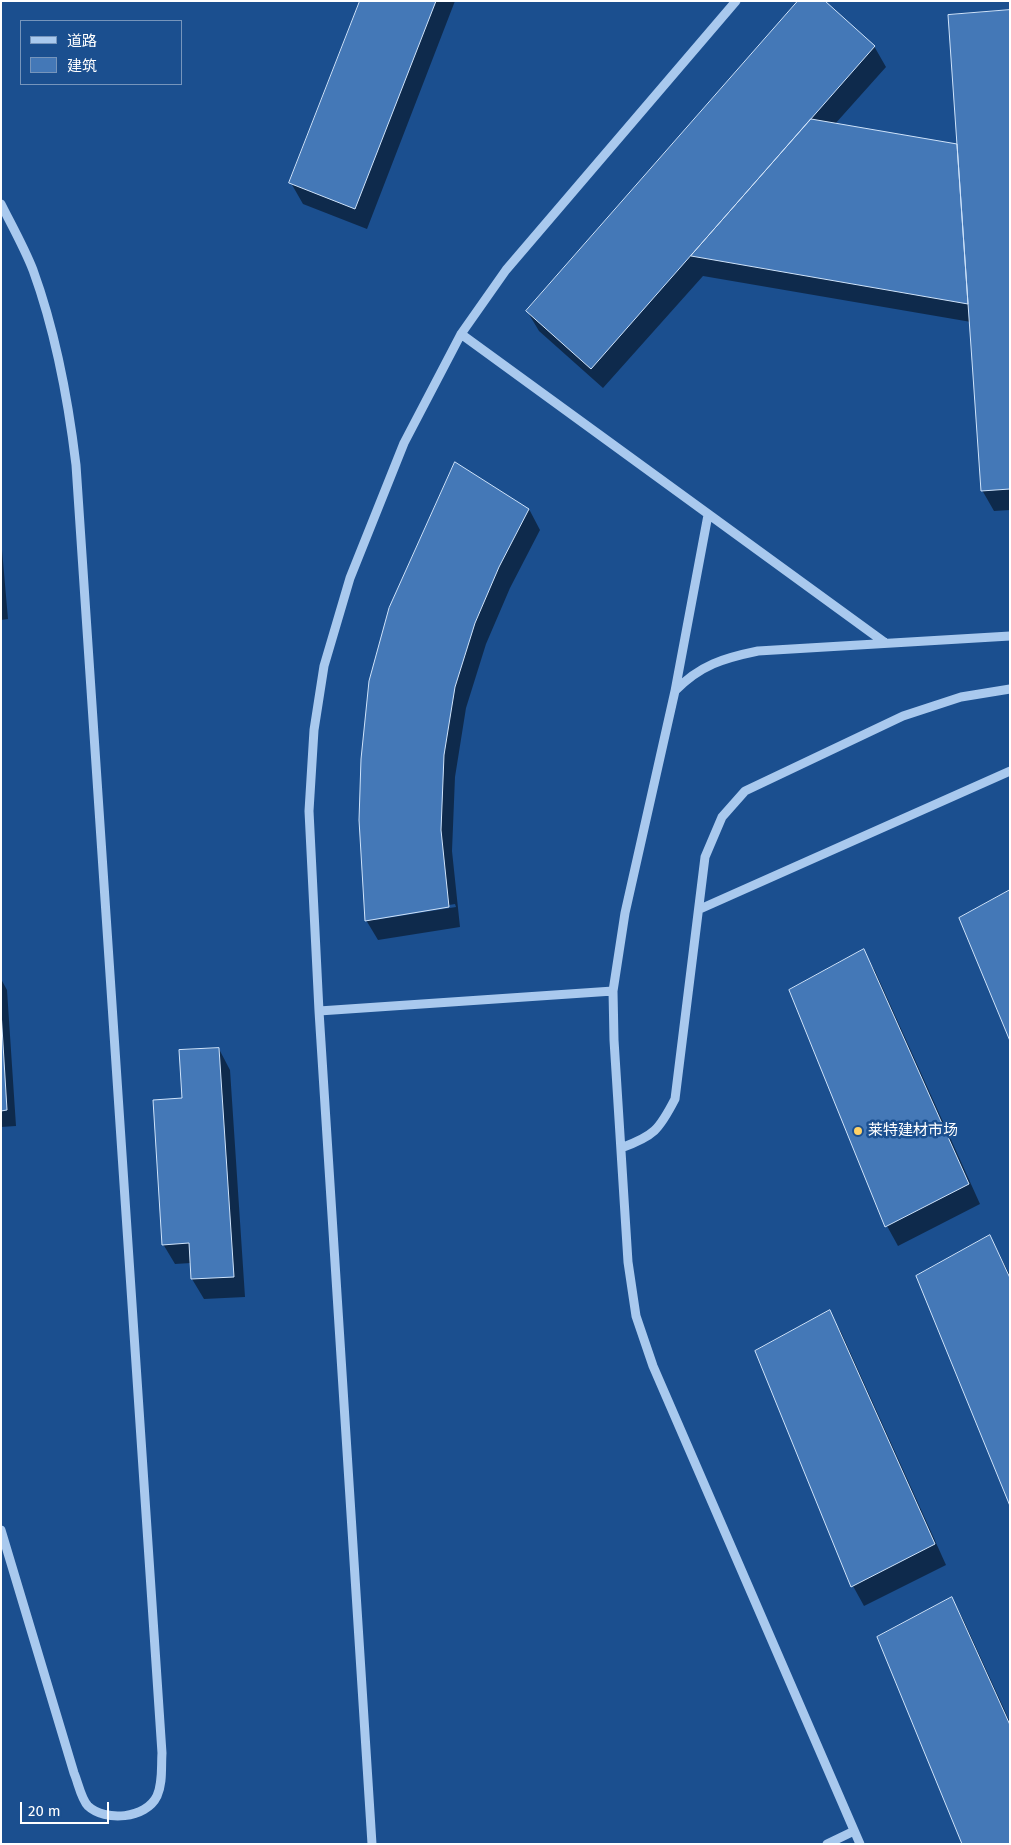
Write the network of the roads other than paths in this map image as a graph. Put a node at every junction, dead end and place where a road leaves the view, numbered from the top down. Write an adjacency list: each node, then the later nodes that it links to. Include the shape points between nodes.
1 (736, 1): 3 (lane, via 506,270)
2 (1, 204): 14 (lane, via 32,269 53,330 67,392 76,465 162,1753 161,1784 156,1798 141,1810 124,1815 103,1815 86,1805)
3 (461, 334): 4 (lane); 12 (lane, via 404,443 350,578 324,666 314,730 309,812)
4 (708, 515): 6 (lane); 8 (lane)
5 (1010, 636): 6 (lane)
6 (884, 642): 8 (lane, via 758,651 725,658 691,675)
7 (1010, 689): 10 (lane, via 961,698 903,716 745,791 722,817 705,857)
8 (675, 691): 11 (lane, via 626,913)
9 (1010, 770): 10 (lane)
10 (700, 909): 13 (lane, via 675,1099 662,1124 645,1140)
11 (613, 991): 12 (lane); 13 (lane)
12 (319, 1011): 16 (lane)
13 (621, 1148): 15 (lane, via 628,1262 635,1307 653,1366)
14 (1, 1530)
15 (854, 1831): 17 (lane); 18 (lane)
16 (372, 1844)
17 (827, 1844)
18 (860, 1844)

